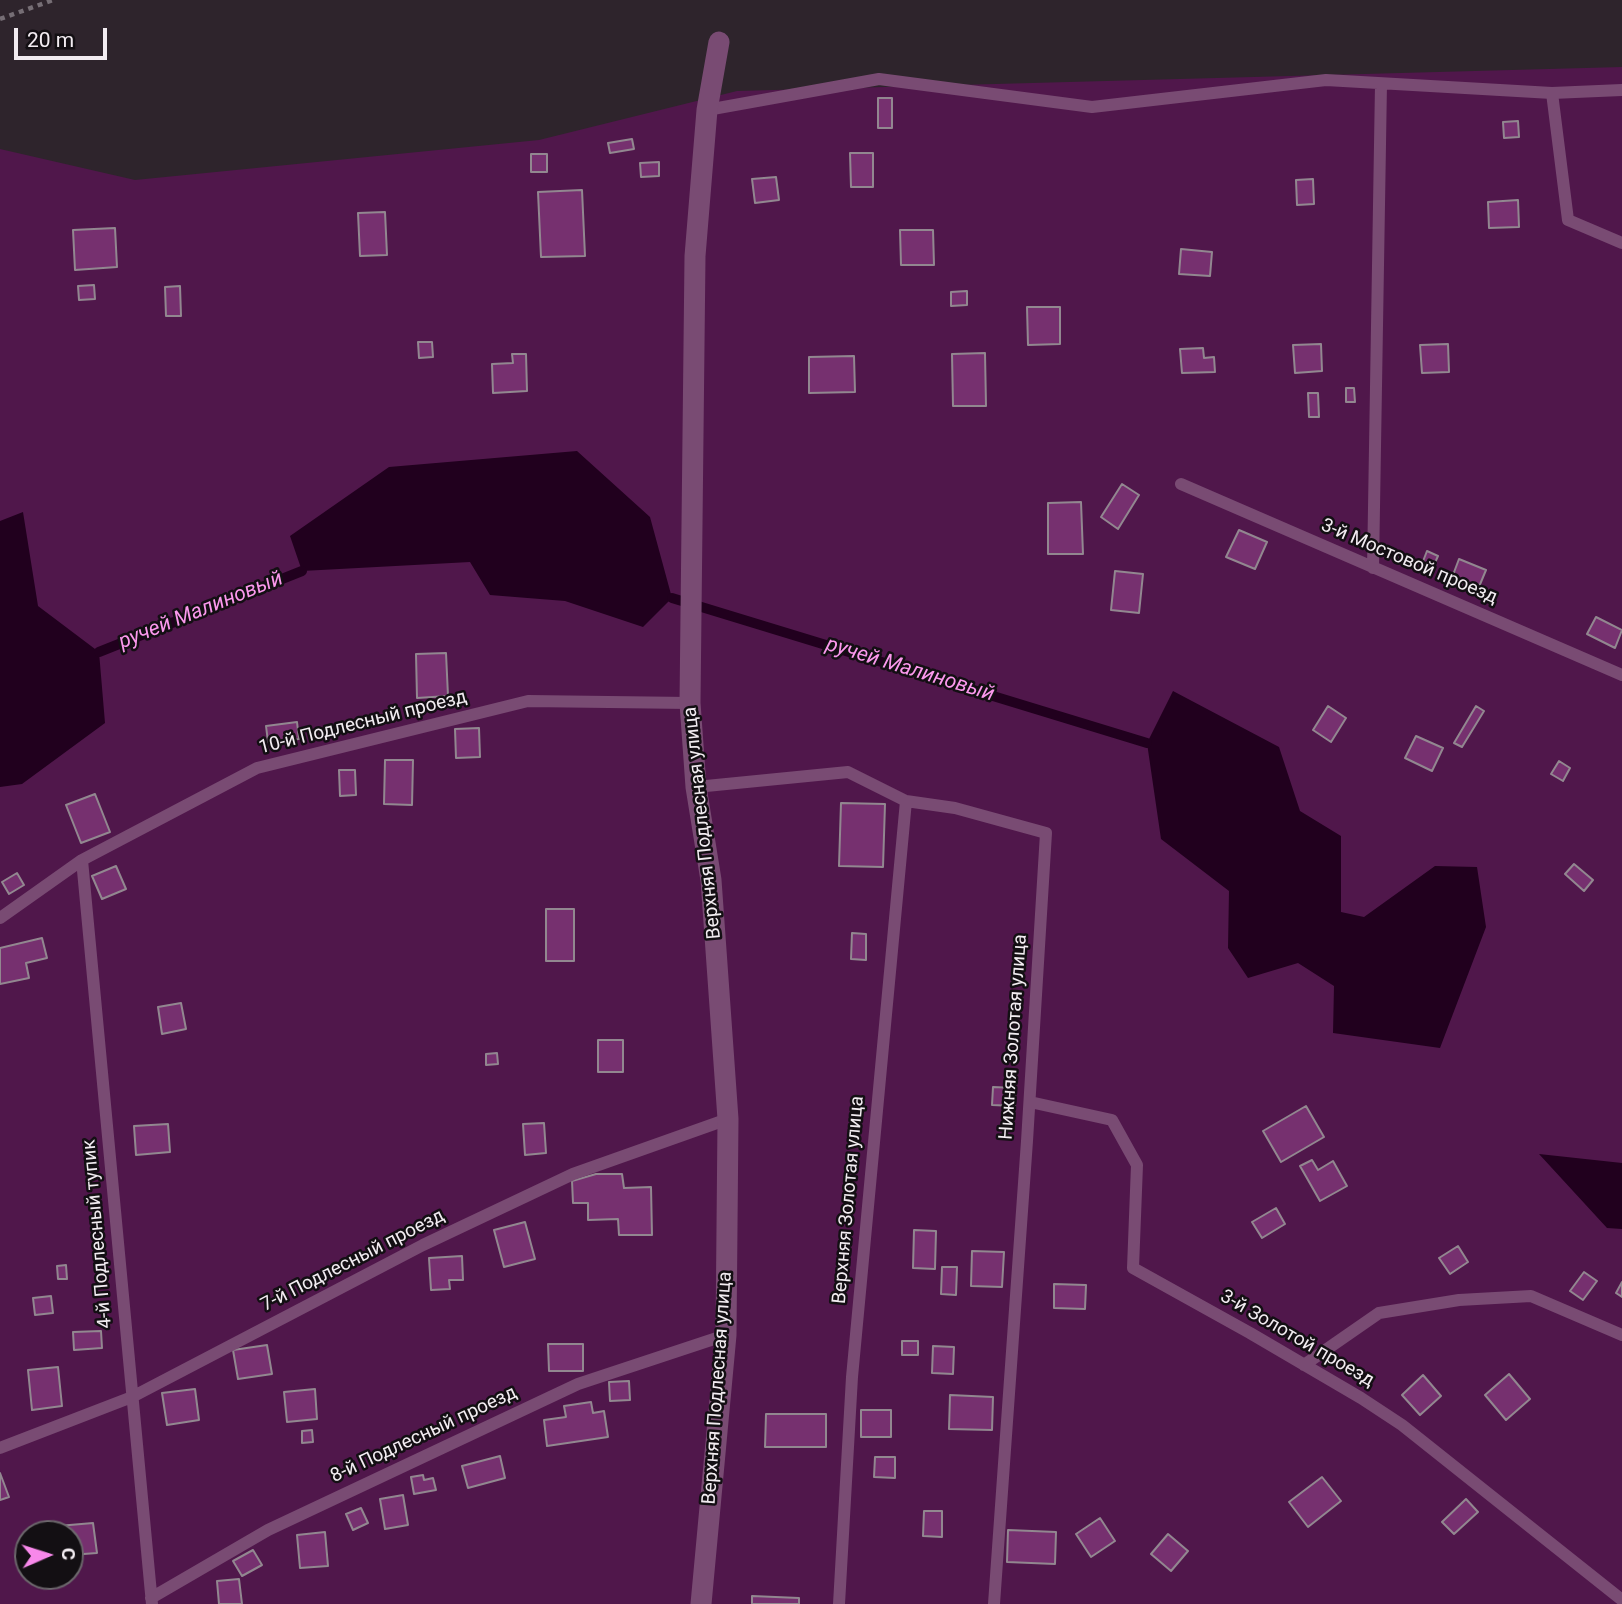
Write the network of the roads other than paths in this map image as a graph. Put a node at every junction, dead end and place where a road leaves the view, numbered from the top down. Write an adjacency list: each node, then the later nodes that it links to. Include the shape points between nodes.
1 (719, 42): 5 (street, Верхняя Подлесная улица)
2 (1381, 84): 4 (lane); 5 (lane, via 1326,80 1092,107 879,79); 8 (lane)
3 (1622, 90): 4 (lane)
4 (1552, 93): 6 (lane, via 1568,220)
5 (707, 110): 10 (street, Верхняя Подлесная улица, via 695,256)
6 (1622, 243)
7 (1181, 484): 8 (lane, 3-й Мостовой проезд)
8 (1373, 568): 9 (lane, 3-й Мостовой проезд)
9 (1622, 676)
10 (691, 703): 11 (street, Верхняя Подлесная улица); 13 (lane, 10-й Подлесный проезд, via 528,701 257,768)
11 (696, 788): 12 (lane, Нижняя Золотая улица, via 848,772); 16 (street, Верхняя Подлесная улица, via 711,880)
12 (906, 801): 15 (lane, Нижняя Золотая улица, via 955,808 1046,833); 25 (lane, Верхняя Золотая улица, via 852,1377)
13 (82, 860): 14 (lane, 10-й Подлесный проезд); 20 (lane, 4-й Подлесный тупик)
14 (0, 918)
15 (1030, 1102): 19 (lane, 3-й Золотой проезд, via 1112,1120 1137,1166 1133,1268); 26 (lane, Нижняя Золотая улица)
16 (728, 1119): 17 (street, Верхняя Подлесная улица); 20 (lane, 7-й Подлесный проезд, via 573,1174 423,1245)
17 (726, 1335): 23 (lane, 8-й Подлесный проезд, via 578,1384 268,1530); 24 (street, Верхняя Подлесная улица)
18 (1622, 1335): 19 (lane, via 1531,1296 1459,1300 1379,1313)
19 (1304, 1364): 22 (lane, 3-й Золотой проезд, via 1402,1425)
20 (132, 1397): 21 (lane, 7-й Подлесный проезд); 23 (lane, 4-й Подлесный тупик)
21 (0, 1448)
22 (1622, 1600)
23 (152, 1601)
24 (701, 1604)
25 (839, 1604)
26 (994, 1604)

